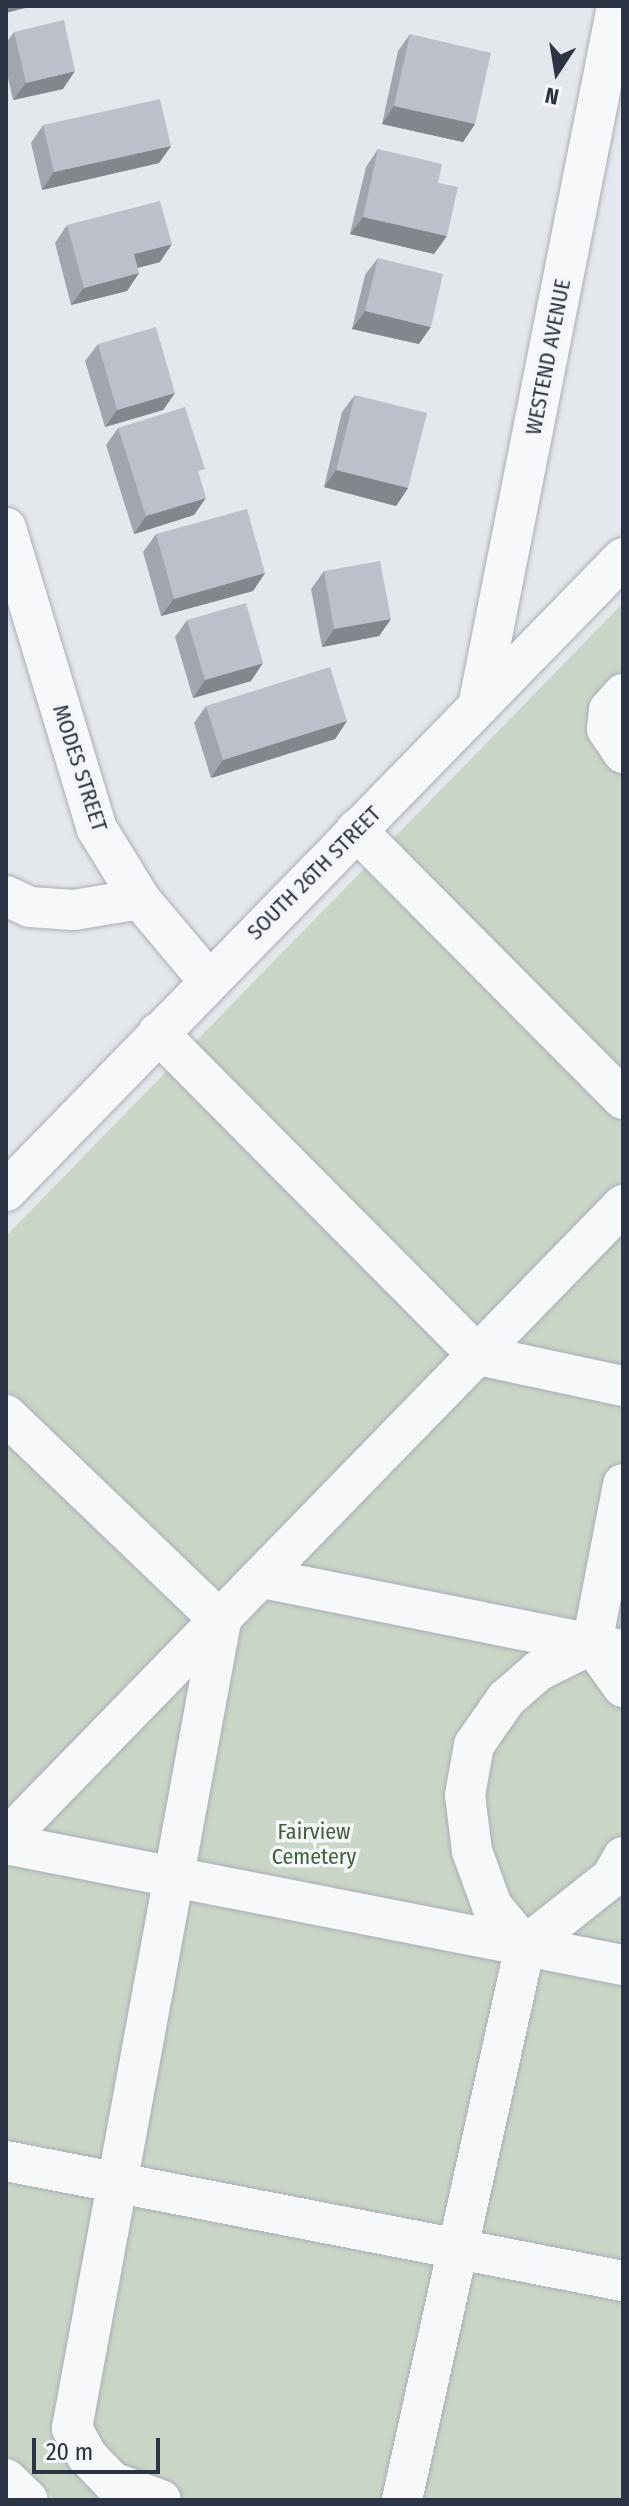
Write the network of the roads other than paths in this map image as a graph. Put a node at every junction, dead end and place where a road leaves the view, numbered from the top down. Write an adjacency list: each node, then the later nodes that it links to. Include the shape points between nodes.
1 (617, 6): 5 (street, WESTEND AVENUE)
2 (6, 528): 9 (street, MODES STREET, via 97,829)
3 (623, 558): 5 (street, SOUTH 26TH STREET)
4 (623, 694): 6 (street, via 609,710 607,729)
5 (478, 707): 7 (street, SOUTH 26TH STREET)
6 (623, 753)
7 (356, 830): 10 (street, SOUTH 26TH STREET); 12 (street)
8 (6, 896): 9 (street, via 30,907 74,910)
9 (140, 899): 10 (street, MODES STREET)
10 (208, 980): 11 (street, SOUTH 26TH STREET)
11 (158, 1033): 13 (street, SOUTH 26TH STREET); 15 (street)
12 (623, 1099)
13 (6, 1191)
14 (623, 1205): 15 (street)
15 (478, 1355): 16 (street); 19 (street)
16 (623, 1386)
17 (6, 1415): 20 (street)
18 (623, 1484): 21 (street)
19 (262, 1578): 20 (street); 21 (street)
20 (221, 1621): 23 (street); 25 (street)
21 (607, 1647): 22 (street); 26 (street, via 538,1671 506,1699 474,1745 465,1795 472,1851 492,1906)
22 (623, 1687)
23 (6, 1842): 25 (street)
24 (623, 1857): 26 (street, via 612,1877)
25 (173, 1877): 26 (street); 29 (street)
26 (525, 1946): 27 (street); 30 (street)
27 (623, 1965)
28 (6, 2161): 29 (street)
29 (117, 2182): 30 (street); 34 (street, via 72,2428 87,2456 112,2482)
30 (457, 2250): 31 (street); 35 (street)
31 (623, 2281)
32 (6, 2479): 33 (street)
33 (28, 2500)
34 (161, 2500)
35 (402, 2500)

